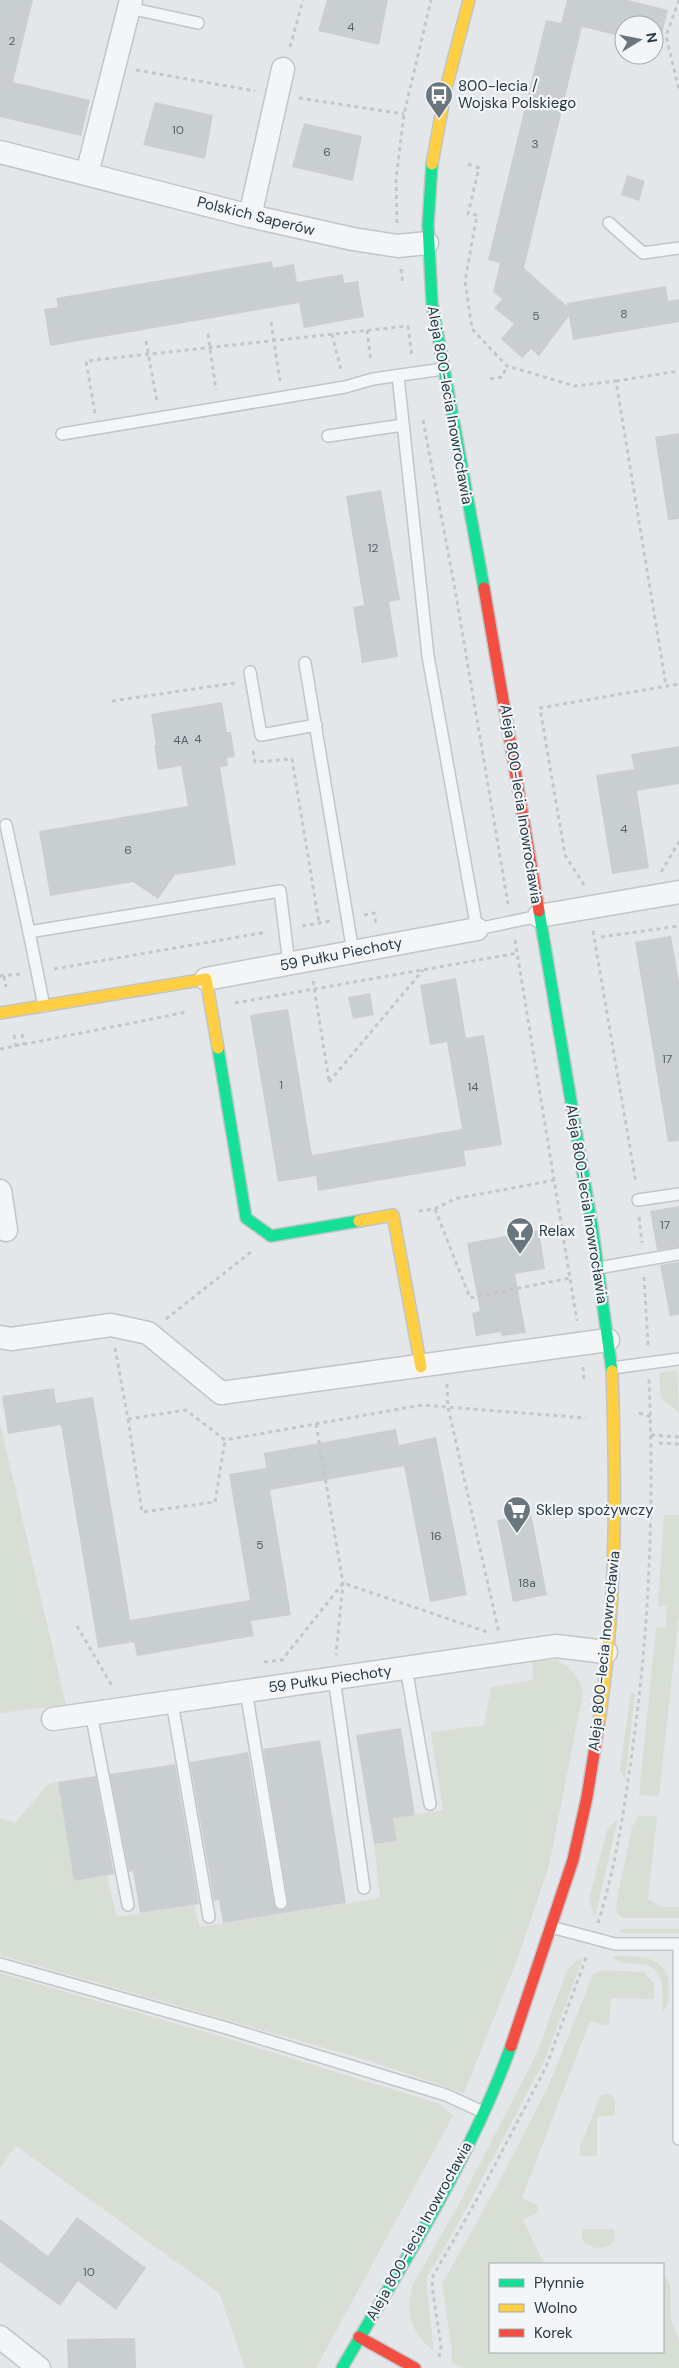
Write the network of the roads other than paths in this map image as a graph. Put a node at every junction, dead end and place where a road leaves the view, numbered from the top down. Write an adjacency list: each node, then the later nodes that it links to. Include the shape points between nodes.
1 (469, 0): 9 (street, Aleja 800-lecia Inowrocławia, via 439,119 430,178)
2 (130, 4): 3 (lane); 6 (street)
3 (198, 23)
4 (283, 69): 7 (street)
5 (0, 152): 6 (street, Polskich Saperów)
6 (87, 174): 7 (street, Polskich Saperów)
7 (250, 216): 9 (street, Polskich Saperów, via 362,241 398,246)
8 (609, 223): 10 (lane, via 643,253)
9 (427, 243): 11 (street, Aleja 800-lecia Inowrocławia, via 432,303)
10 (679, 248)
11 (443, 369): 12 (lane); 21 (street, Aleja 800-lecia Inowrocławia, via 504,699)
12 (398, 376): 13 (lane); 14 (lane)
13 (403, 425): 15 (lane); 22 (lane, via 428,656)
14 (62, 434)
15 (328, 436)
16 (305, 663): 18 (lane)
17 (251, 676): 18 (lane, via 261,735)
18 (316, 725): 24 (lane)
19 (6, 825): 23 (lane)
20 (679, 892): 21 (street)
21 (539, 916): 22 (lane); 34 (street, Aleja 800-lecia Inowrocławia)
22 (477, 929): 24 (street, 59 Pułku Piechoty)
23 (28, 932): 25 (lane, via 280,891 285,929); 27 (lane)
24 (353, 952): 25 (street, 59 Pułku Piechoty)
25 (299, 962): 26 (street, 59 Pułku Piechoty)
26 (206, 979): 27 (street, 59 Pułku Piechoty); 38 (street, via 246,1218 271,1236 393,1216)
27 (44, 1006): 28 (street, 59 Pułku Piechoty)
28 (0, 1013)
29 (679, 1194): 31 (lane)
30 (0, 1196): 32 (street)
31 (638, 1200)
32 (6, 1230)
33 (679, 1254): 34 (lane)
34 (598, 1268): 36 (street, Aleja 800-lecia Inowrocławia)
35 (0, 1336): 38 (street, via 11,1339 111,1325 148,1333 221,1393)
36 (608, 1340): 38 (street); 39 (street, Aleja 800-lecia Inowrocławia)
37 (679, 1359): 39 (lane)
38 (421, 1368)
39 (612, 1368): 40 (street, Aleja 800-lecia Inowrocławia, via 616,1523)
40 (606, 1652): 41 (street, 59 Pułku Piechoty, via 556,1646); 52 (street, Aleja 800-lecia Inowrocławia, via 587,1797 573,1860)
41 (406, 1668): 42 (street, 59 Pułku Piechoty); 47 (lane)
42 (334, 1678): 43 (street, 59 Pułku Piechoty); 48 (lane)
43 (246, 1691): 44 (street, 59 Pułku Piechoty); 49 (lane)
44 (172, 1702): 45 (street, 59 Pułku Piechoty); 51 (lane)
45 (92, 1713): 46 (street, 59 Pułku Piechoty); 50 (lane)
46 (53, 1719)
47 (430, 1804)
48 (364, 1888)
49 (281, 1903)
50 (128, 1905)
51 (209, 1917)
52 (552, 1926): 53 (lane, via 615,1944); 55 (street, Aleja 800-lecia Inowrocławia, via 504,2066)
53 (679, 1944): 56 (lane)
54 (0, 1964): 55 (lane, via 427,2089)
55 (483, 2112): 58 (street, Aleja 800-lecia Inowrocławia, via 437,2204)
56 (679, 2139)
57 (0, 2337): 59 (street)
58 (359, 2337): 60 (street, Aleja 800-lecia Inowrocławia); 61 (street)
59 (39, 2368)
60 (342, 2368)
61 (415, 2368)

